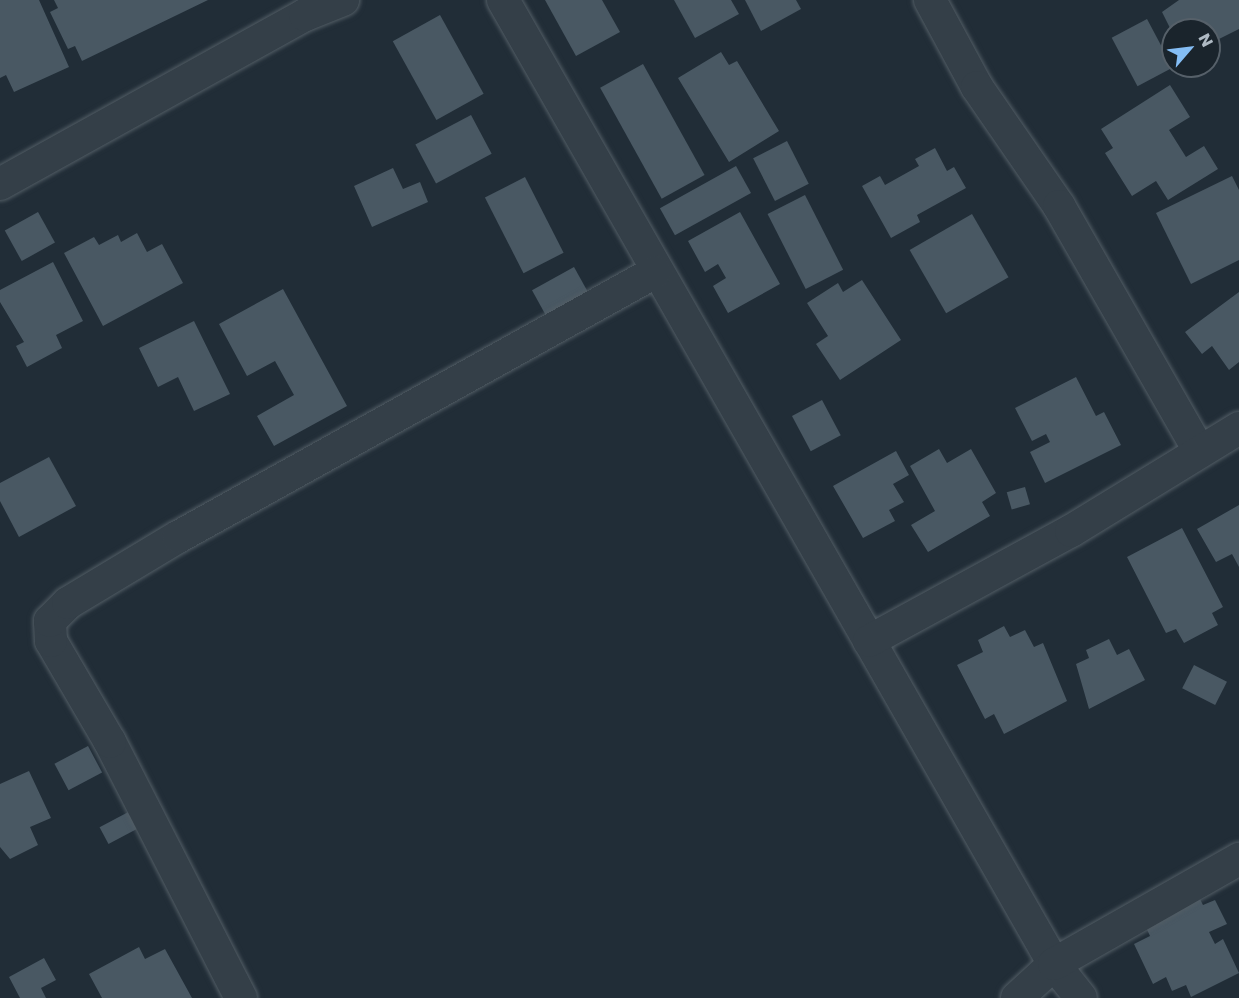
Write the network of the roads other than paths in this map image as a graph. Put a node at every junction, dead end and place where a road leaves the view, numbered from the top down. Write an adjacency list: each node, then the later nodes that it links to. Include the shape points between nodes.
1 (343, 0): 4 (street)
2 (503, 0): 6 (street)
3 (930, 0): 8 (street, via 977,87 1059,206)
4 (301, 7): 5 (street)
5 (0, 184)
6 (655, 272): 9 (street); 12 (street, via 178,537 68,603 50,621 51,640 110,742)
7 (1239, 428): 8 (street)
8 (1199, 450): 9 (street, via 1071,531)
9 (869, 641): 11 (street)
10 (1239, 859): 11 (street)
11 (1054, 964): 13 (street); 14 (street)
12 (241, 998)
13 (1017, 998)
14 (1081, 998)

